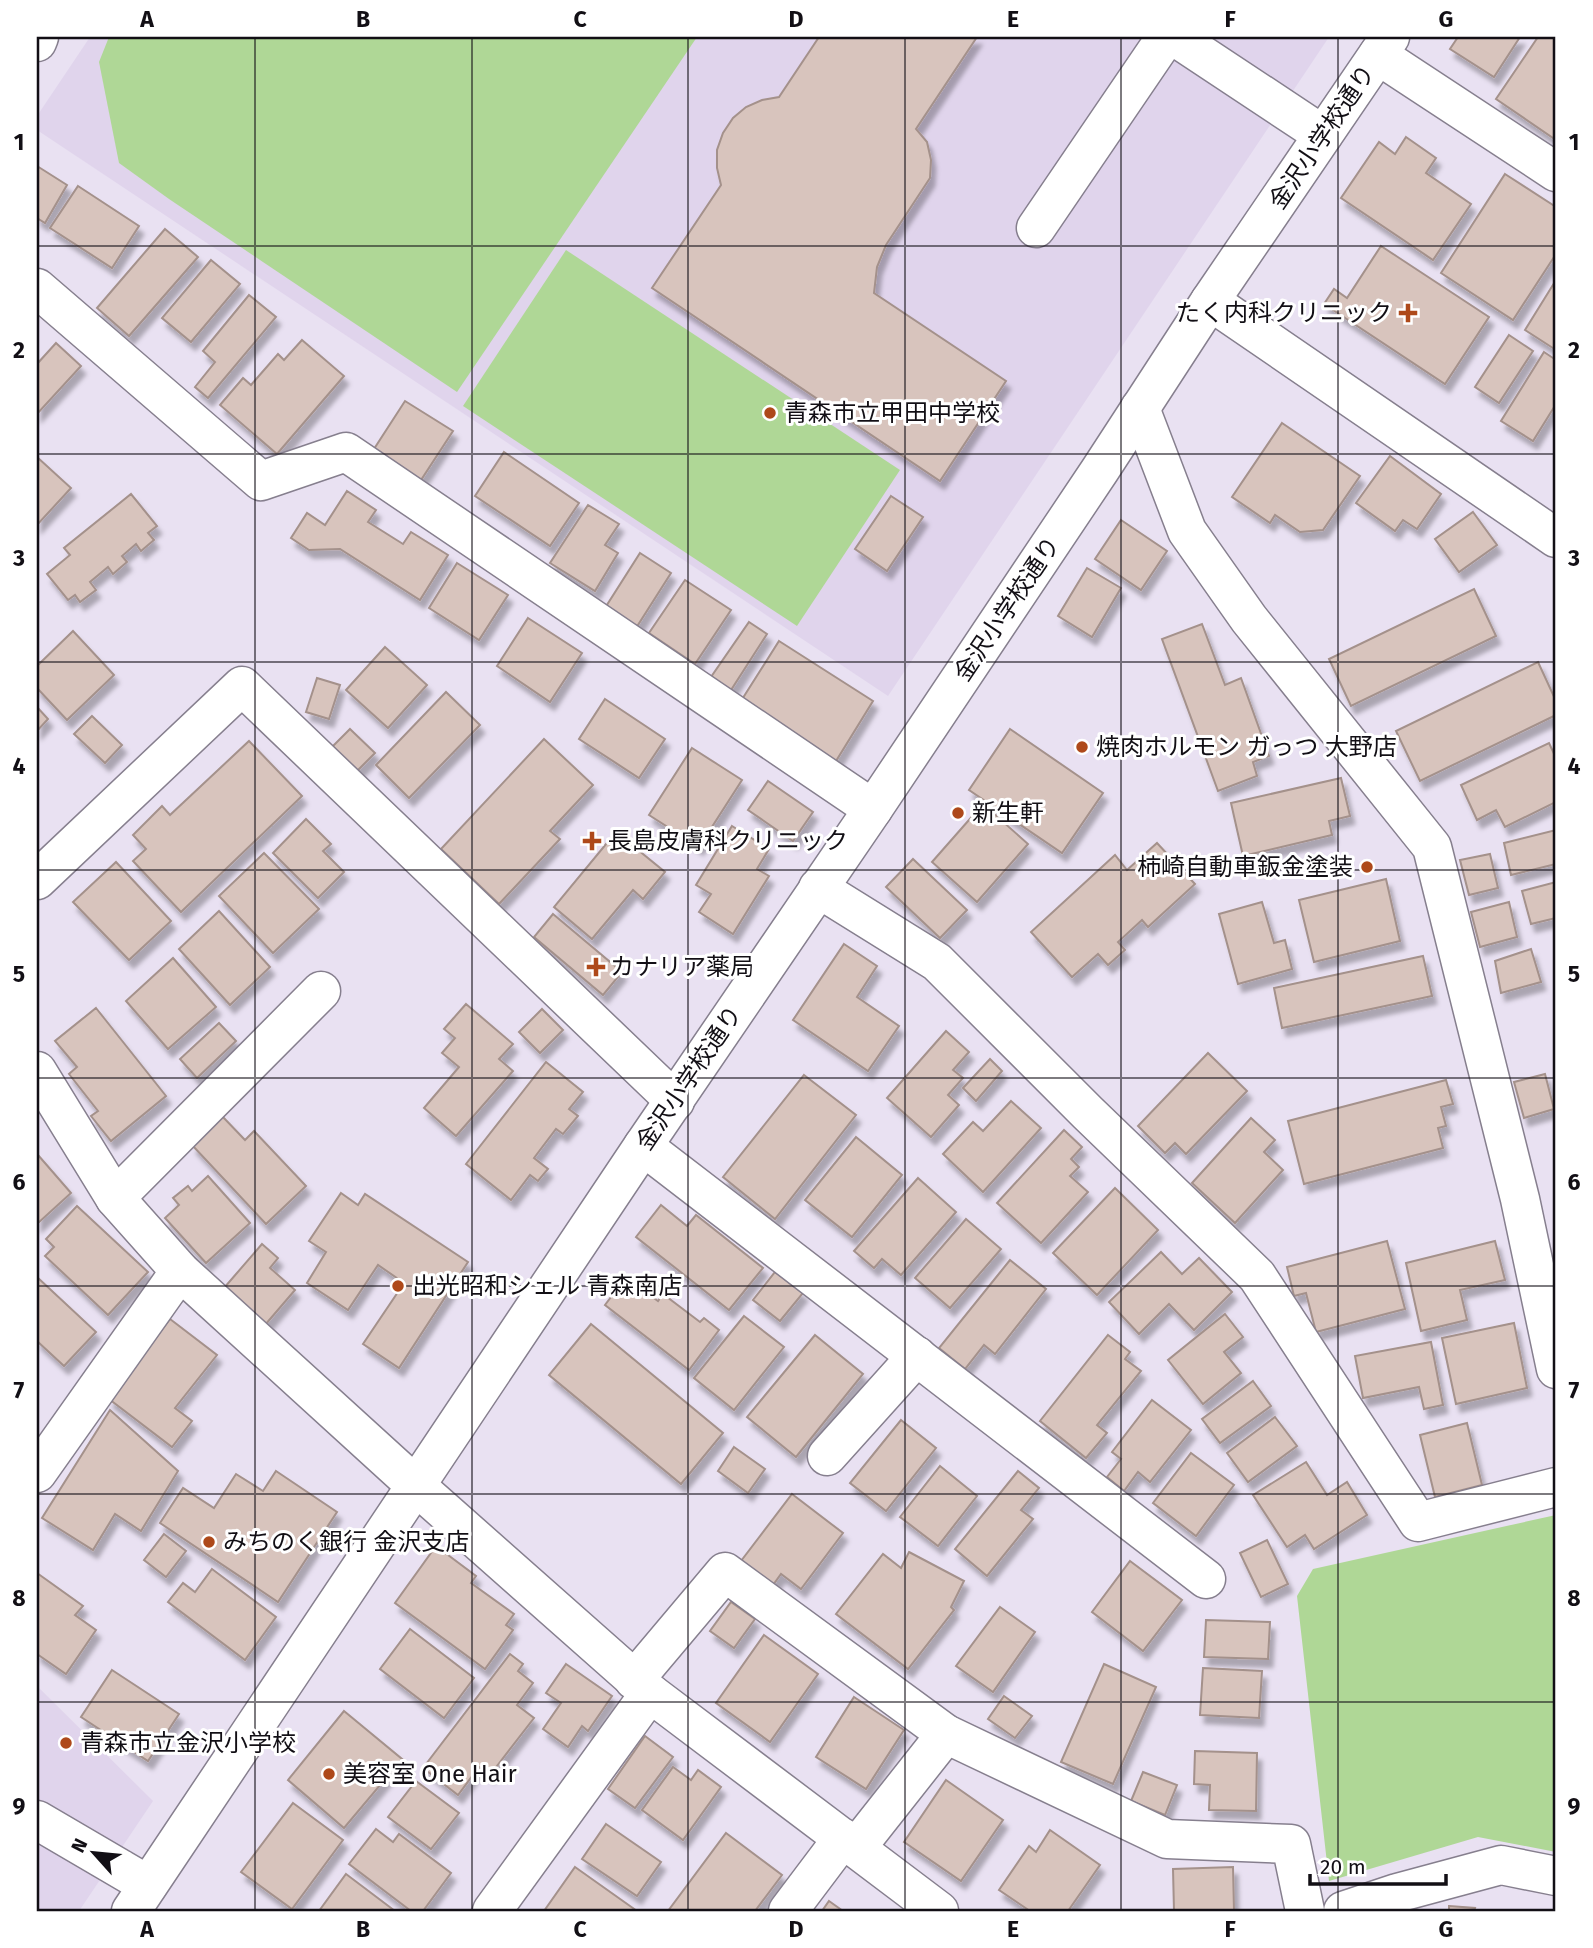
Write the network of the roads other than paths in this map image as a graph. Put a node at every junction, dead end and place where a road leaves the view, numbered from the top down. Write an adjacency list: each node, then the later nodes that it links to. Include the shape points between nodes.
1 (39, 37): 4 (street)
2 (1166, 37): 8 (street)
3 (1175, 37): 6 (street)
4 (37, 42)
5 (1384, 46): 6 (street, 金沢小学校通り); 7 (street)
6 (1323, 135): 10 (street, 金沢小学校通り)
7 (1556, 172)
8 (1037, 228)
9 (37, 288): 13 (street, via 261,481 346,452)
10 (1210, 301): 11 (street, 金沢小学校通り); 12 (street)
11 (1139, 408): 13 (street, 金沢小学校通り); 23 (street, via 1187,531 1249,619 1432,847 1520,1199)
12 (1548, 519)
13 (873, 809): 15 (street, 金沢小学校通り)
14 (37, 880): 18 (street, via 242,686)
15 (818, 888): 18 (street, 金沢小学校通り); 27 (street, via 937,962 1257,1276 1418,1522)
16 (321, 991): 20 (street)
17 (37, 1071): 20 (street)
18 (675, 1101): 19 (street, 金沢小学校通り)
19 (643, 1146): 22 (street); 26 (street, 金沢小学校通り)
20 (115, 1198): 21 (street)
21 (180, 1271): 25 (street); 26 (street)
22 (917, 1356): 24 (street); 28 (street)
23 (1556, 1369)
24 (827, 1455)
25 (37, 1473)
26 (415, 1485): 29 (street); 35 (street, 金沢小学校通り)
27 (1556, 1487)
28 (1206, 1579)
29 (642, 1686): 30 (street, via 725,1572); 32 (street); 36 (street)
30 (946, 1734): 32 (street); 39 (street, via 1167,1839 1291,1844)
31 (37, 1820): 35 (street)
32 (849, 1843): 37 (street); 38 (street)
33 (1556, 1876): 34 (street, via 1501,1865)
34 (1431, 1897): 40 (street, via 1397,1893)
35 (139, 1898)
36 (492, 1911)
37 (788, 1911)
38 (939, 1911)
39 (1305, 1911)
40 (1343, 1911)

